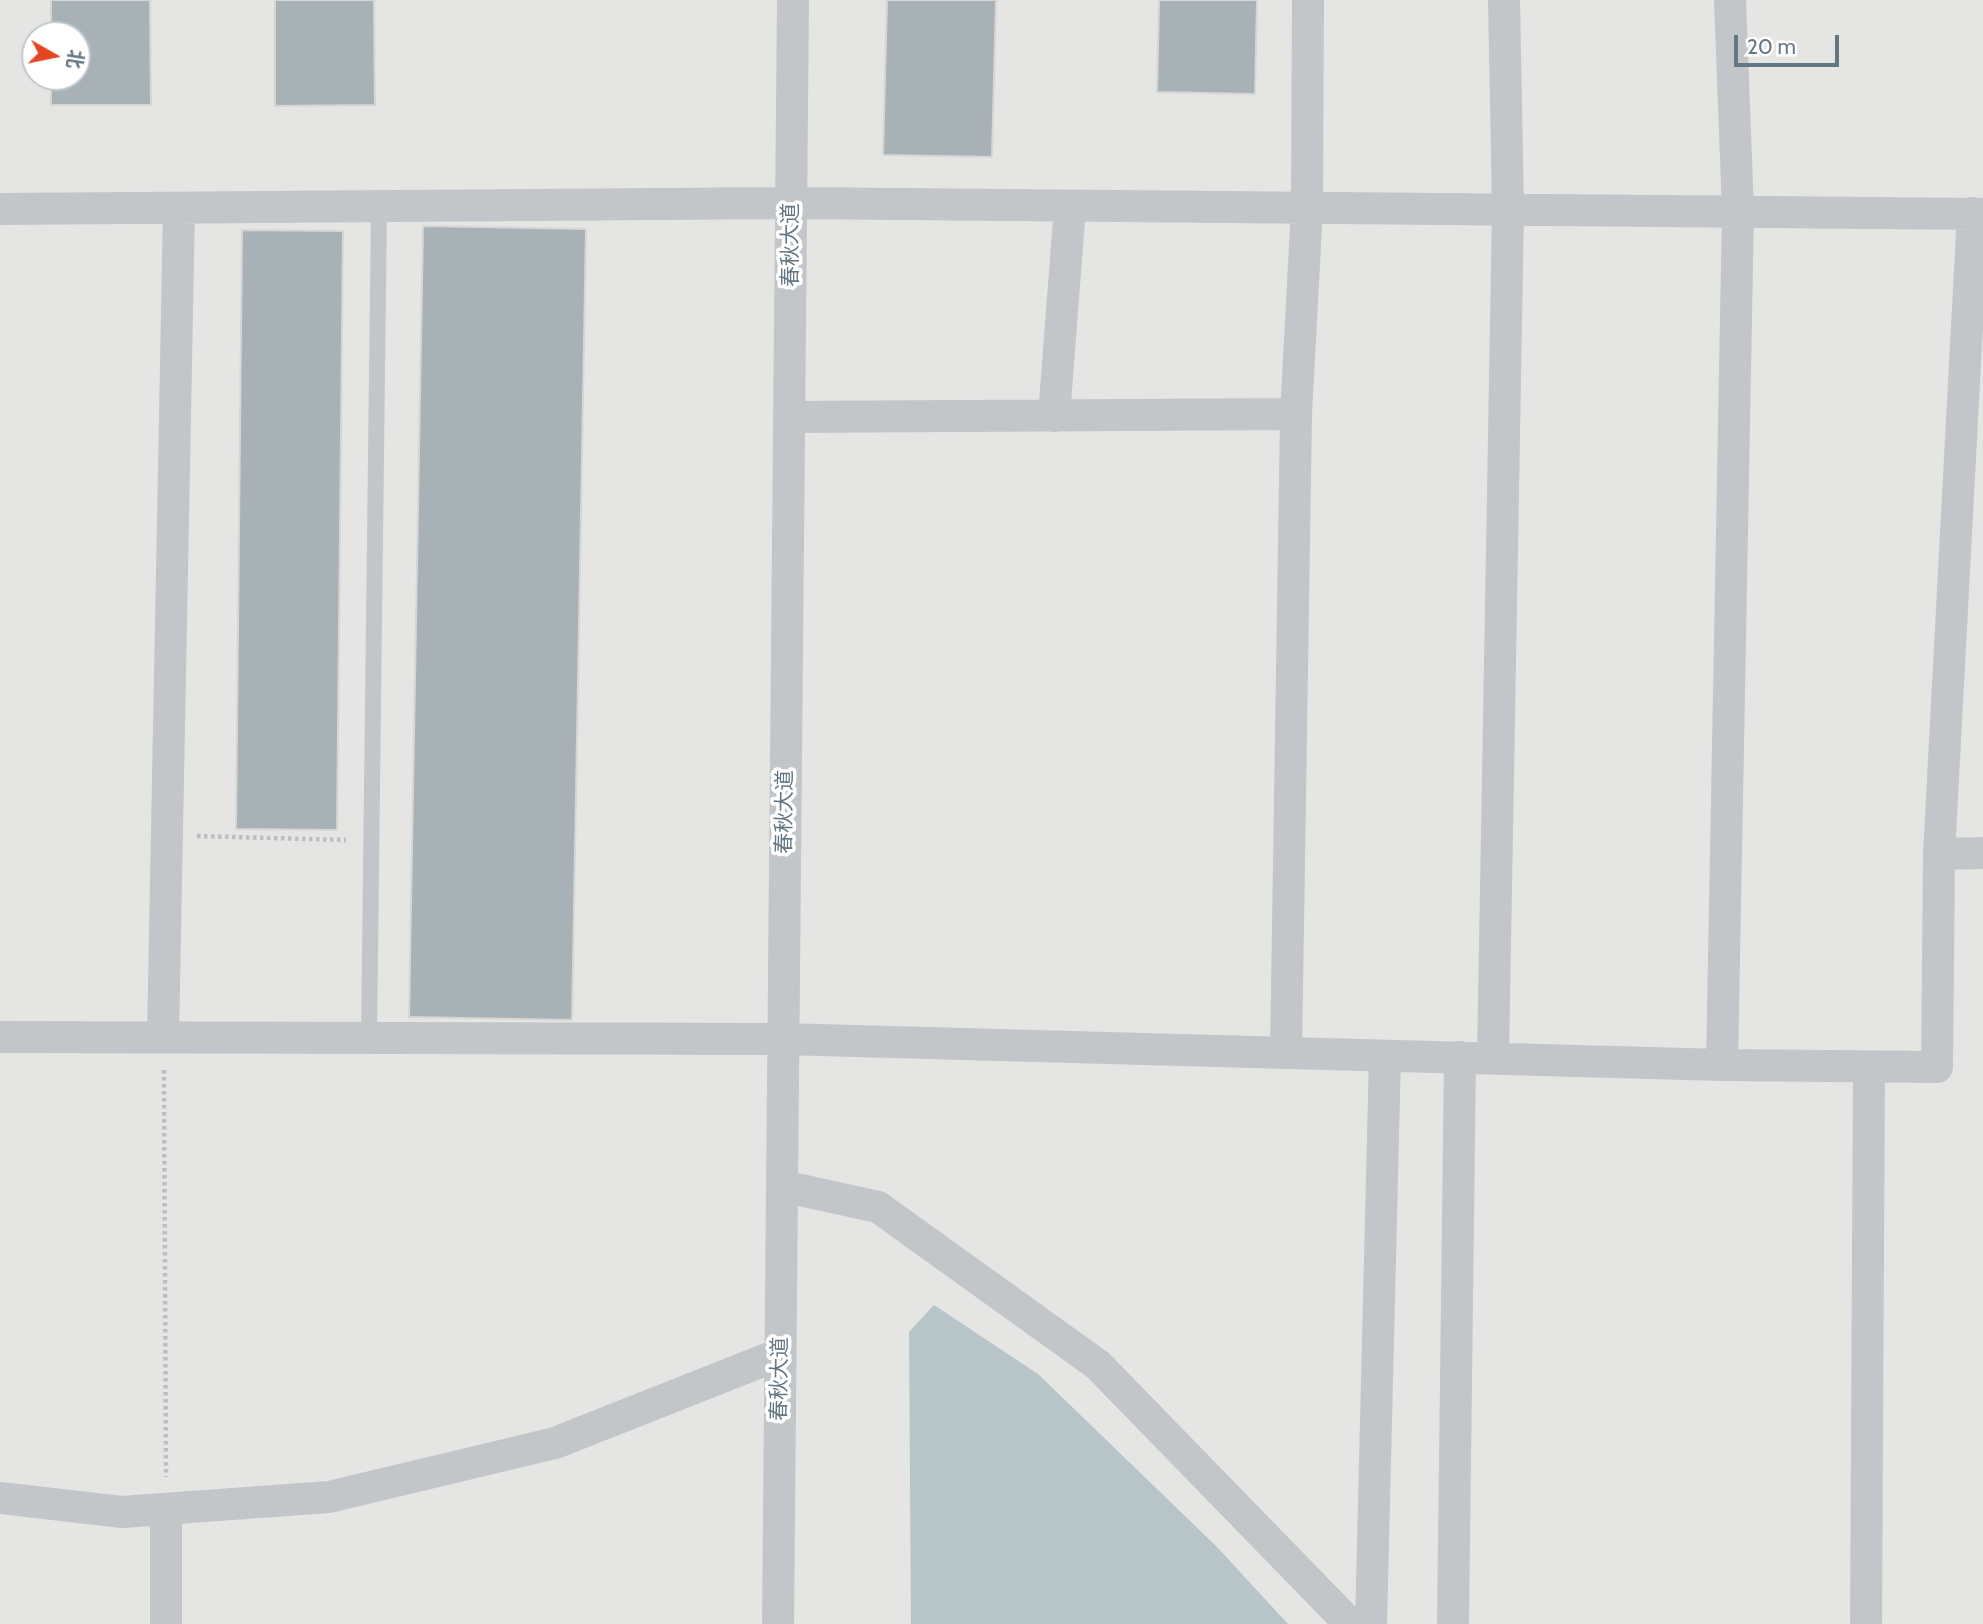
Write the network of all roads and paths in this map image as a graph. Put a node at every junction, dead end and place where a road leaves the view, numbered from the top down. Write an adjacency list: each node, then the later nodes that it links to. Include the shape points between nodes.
1 (793, 0): 5 (street, 春秋大道)
2 (1308, 0): 9 (street)
3 (1504, 0): 11 (street)
4 (1730, 0): 12 (street)
5 (791, 203): 6 (street); 7 (street); 16 (street, 春秋大道)
6 (379, 206): 8 (street); 18 (lane)
7 (1070, 206): 9 (street); 15 (street)
8 (178, 208): 10 (street); 17 (street)
9 (1307, 208): 11 (street); 14 (street)
10 (0, 209)
11 (1508, 209): 12 (street); 28 (street)
12 (1738, 211): 13 (street); 29 (street)
13 (1978, 214): 20 (street)
14 (1296, 414): 15 (street); 25 (street)
15 (1054, 416): 16 (street)
16 (789, 417): 24 (street, 春秋大道)
17 (167, 835): 18 (path); 22 (street)
18 (372, 840): 23 (lane)
19 (1983, 853): 20 (street)
20 (1939, 854): 30 (street, via 1937,1067)
21 (0, 1037): 22 (street)
22 (163, 1037): 23 (street); 34 (path)
23 (369, 1038): 24 (street)
24 (783, 1039): 25 (street); 31 (street, 春秋大道)
25 (1286, 1053): 26 (street)
26 (1385, 1056): 27 (street); 38 (street)
27 (1460, 1057): 28 (street); 39 (street)
28 (1493, 1058): 29 (street)
29 (1722, 1065): 30 (street)
30 (1869, 1067): 40 (street)
31 (782, 1186): 32 (street, 春秋大道); 37 (street, via 878,1207 1098,1365)
32 (780, 1354): 34 (street, via 555,1443 329,1497); 36 (street, 春秋大道)
33 (0, 1498): 34 (street, via 122,1512)
34 (166, 1509): 35 (street)
35 (166, 1624)
36 (778, 1624)
37 (1350, 1624)
38 (1371, 1624)
39 (1452, 1624)
40 (1866, 1624)

